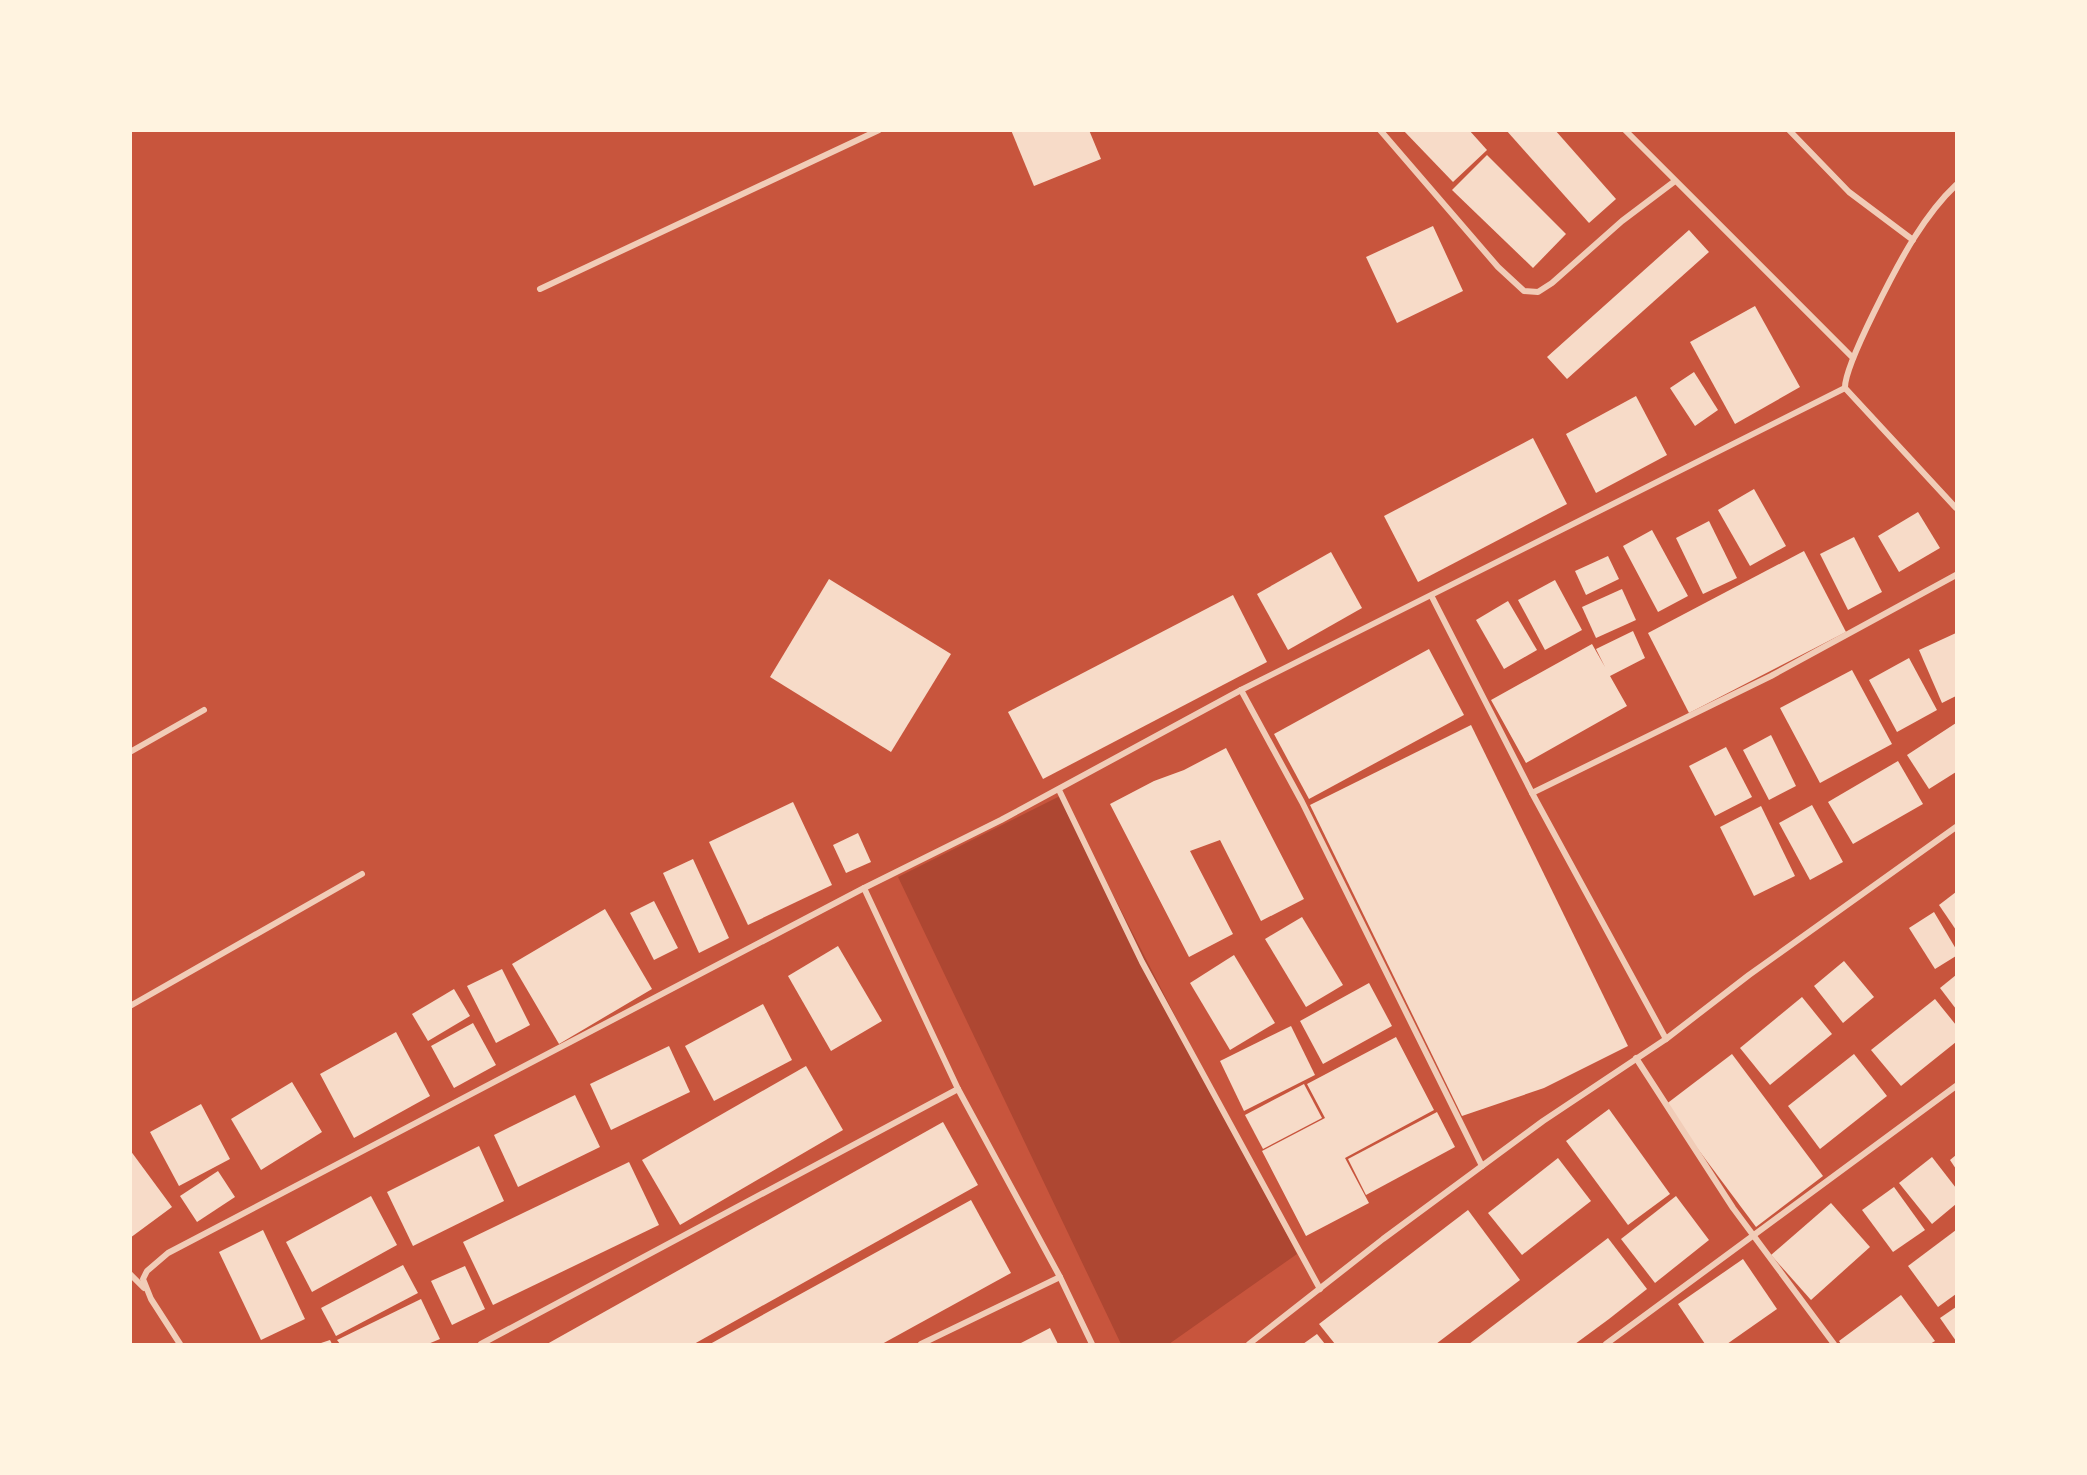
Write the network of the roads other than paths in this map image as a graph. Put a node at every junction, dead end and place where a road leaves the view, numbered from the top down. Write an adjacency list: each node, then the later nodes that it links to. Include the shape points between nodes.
1 (879, 130): 8 (street)
2 (1380, 130): 5 (street, via 1498,267 1524,291 1538,292 1552,283 1622,221)
3 (1624, 130): 5 (street)
4 (1790, 130): 7 (street, via 1849,192)
5 (1675, 181): 9 (street)
6 (1956, 184): 7 (street)
7 (1913, 240): 9 (street)
8 (540, 289)
9 (1853, 358): 10 (street)
10 (1845, 388): 11 (street); 13 (street)
11 (1956, 508)
12 (1956, 575): 18 (street, via 1771,676)
13 (1432, 597): 14 (street); 18 (street)
14 (1241, 690): 17 (street); 27 (street, via 1302,802)
15 (204, 710): 16 (street)
16 (130, 752)
17 (1059, 790): 21 (street); 32 (street, via 1142,962)
18 (1532, 793): 23 (street)
19 (1956, 826): 23 (street)
20 (362, 874): 22 (street)
21 (864, 888): 26 (street); 31 (street, via 168,1253 147,1271)
22 (130, 1006)
23 (1666, 1039): 24 (street)
24 (1636, 1058): 27 (street); 28 (street)
25 (1956, 1086): 28 (street)
26 (958, 1089): 30 (street); 34 (street)
27 (1482, 1166): 32 (street)
28 (1753, 1234): 38 (street); 39 (street)
29 (130, 1274): 31 (street)
30 (1060, 1277): 35 (street); 36 (street)
31 (145, 1288): 33 (street)
32 (1320, 1289): 37 (street)
33 (180, 1344)
34 (480, 1344)
35 (921, 1344)
36 (1092, 1344)
37 (1250, 1344)
38 (1606, 1344)
39 (1834, 1344)

